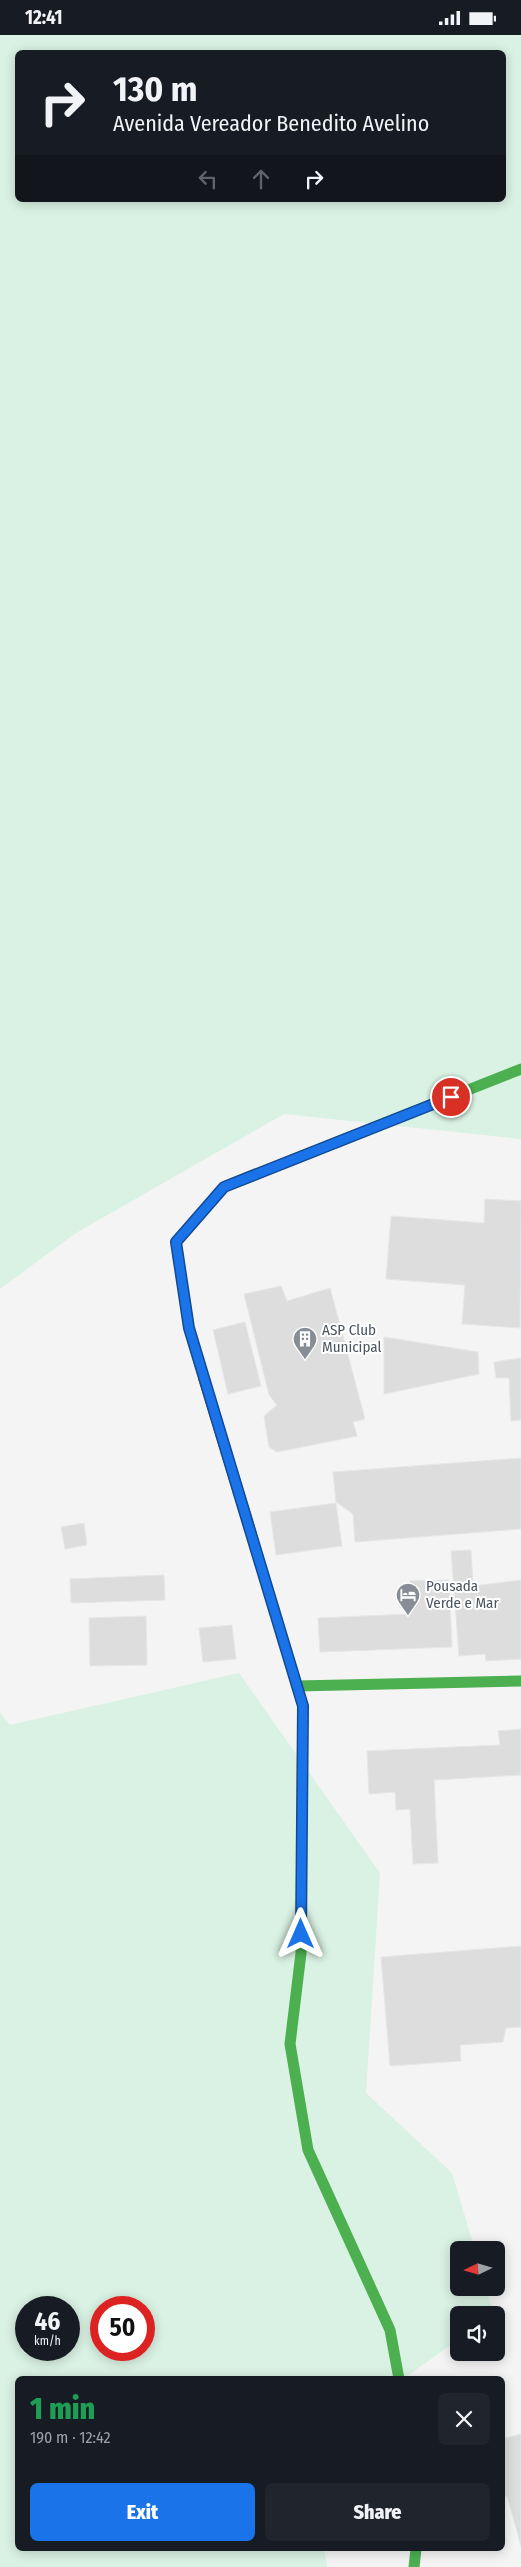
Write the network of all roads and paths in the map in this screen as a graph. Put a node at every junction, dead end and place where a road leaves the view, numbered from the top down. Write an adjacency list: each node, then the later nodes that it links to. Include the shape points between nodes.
1 (521, 1069): 3 (main road, via 224,1187 176,1242 189,1328)
2 (521, 1681): 3 (main road)
3 (297, 1686): 4 (main road, via 303,1706 301,1953 290,2043 308,2150 390,2330)
4 (399, 2376)
5 (416, 2551): 6 (main road)
6 (414, 2567)

